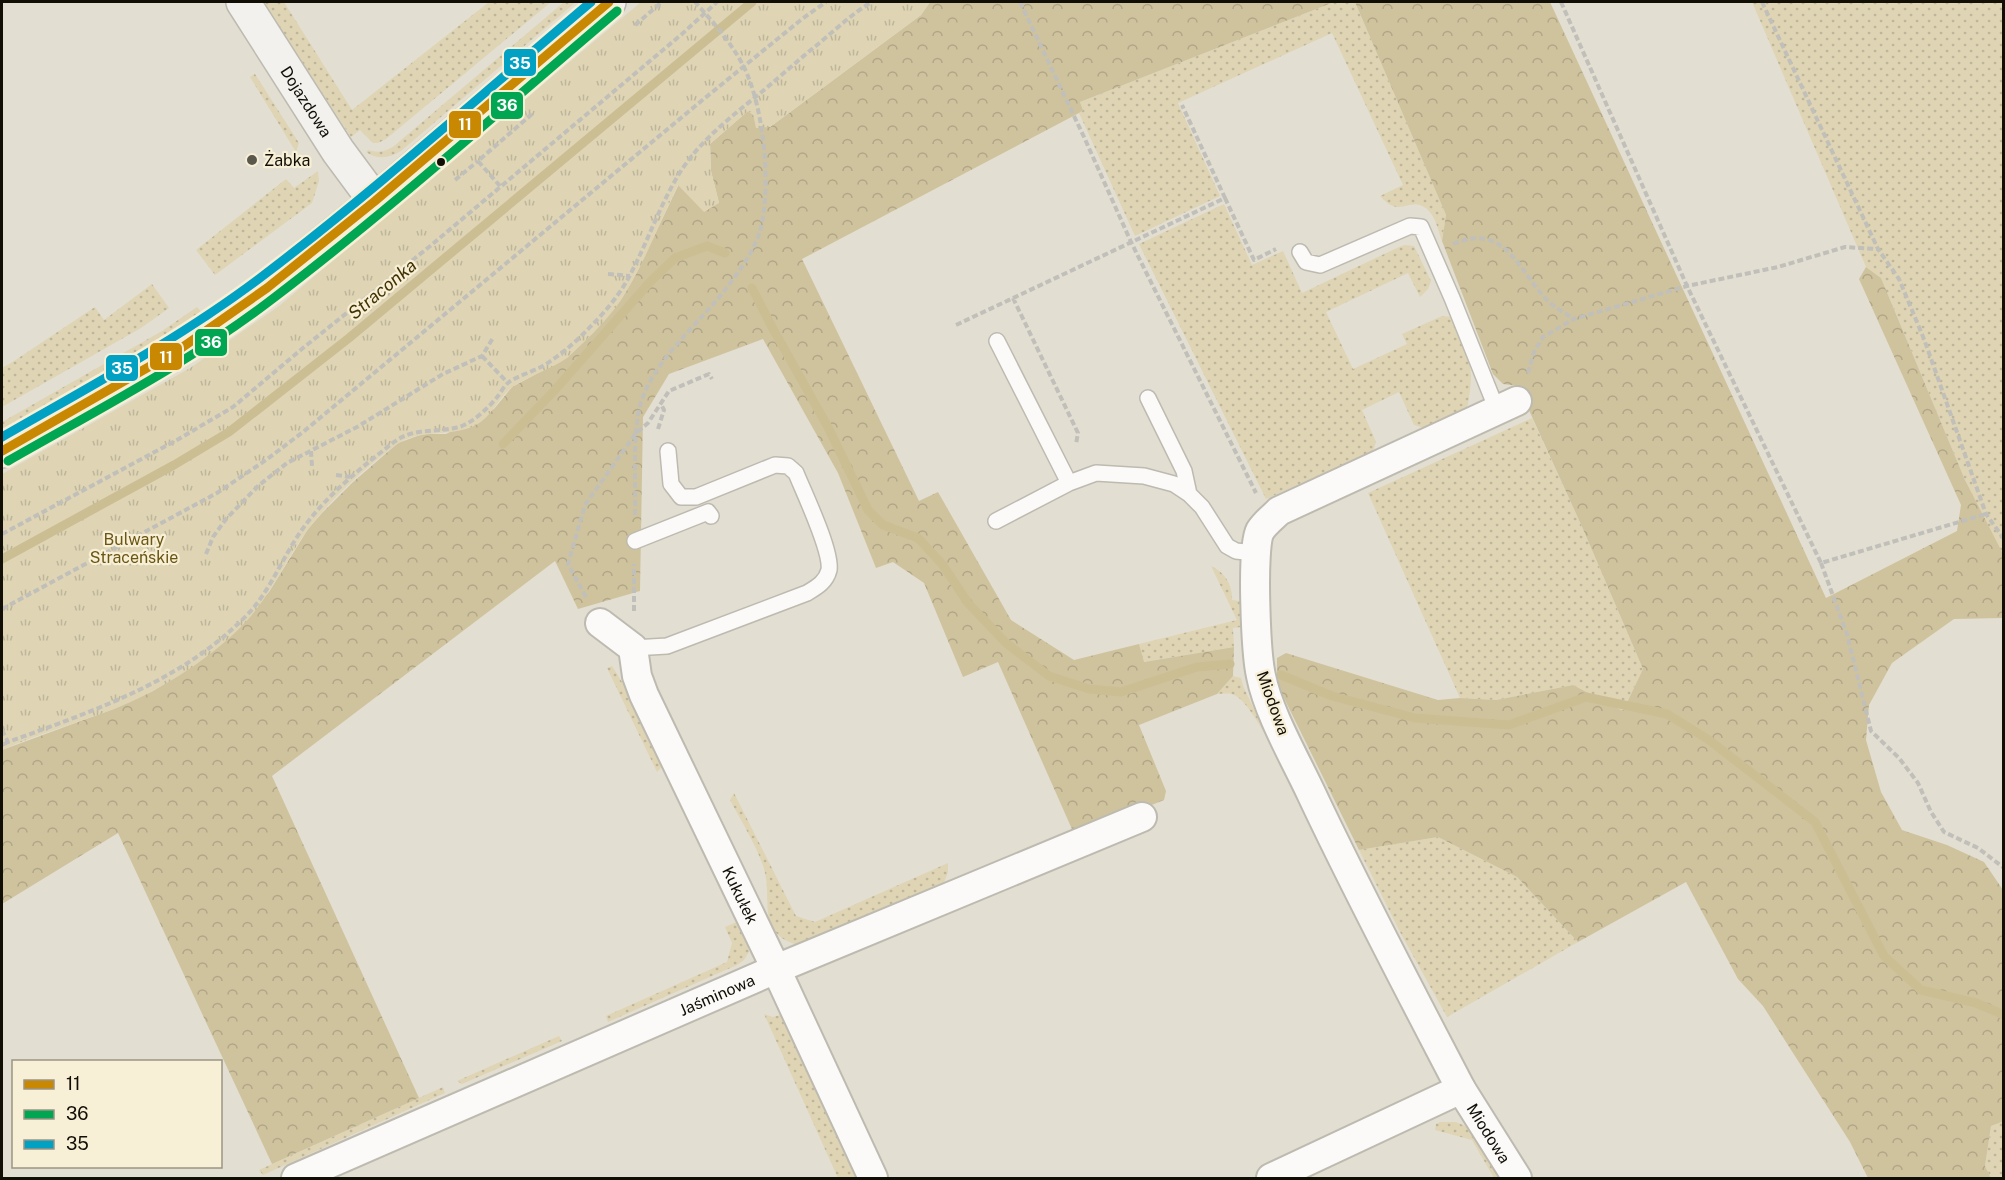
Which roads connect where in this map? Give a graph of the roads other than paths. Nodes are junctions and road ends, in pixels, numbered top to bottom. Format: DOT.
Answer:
graph roads {
  1 [pos="243,2"];
  2 [pos="609,2"];
  3 [pos="375,201"];
  4 [pos="1300,252"];
  5 [pos="997,341"];
  6 [pos="1148,398"];
  7 [pos="1507,405"];
  8 [pos="2,451"];
  9 [pos="668,451"];
  10 [pos="1069,483"];
  11 [pos="1189,494"];
  12 [pos="711,516"];
  13 [pos="996,521"];
  14 [pos="635,541"];
  15 [pos="1255,553"];
  16 [pos="600,623"];
  17 [pos="633,648"];
  18 [pos="1142,817"];
  19 [pos="776,969"];
  20 [pos="1461,1089"];
  21 [pos="296,1179"];
  22 [pos="873,1179"];
  23 [pos="1271,1179"];
  24 [pos="1516,1179"];
  1 -- 3 [label="street, Dojazdowa"];
  2 -- 3 [label="street"];
  3 -- 8 [label="street"];
  4 -- 7 [label="lane"];
  5 -- 10 [label="lane"];
  6 -- 11 [label="lane"];
  7 -- 15 [label="street, Miodowa"];
  9 -- 17 [label="lane"];
  10 -- 11 [label="lane"];
  10 -- 13 [label="lane"];
  11 -- 15 [label="lane"];
  12 -- 14 [label="lane"];
  15 -- 20 [label="street, Miodowa"];
  16 -- 17 [label="street"];
  17 -- 19 [label="street, Kukułek"];
  18 -- 19 [label="street, Jaśminowa"];
  19 -- 21 [label="street, Jaśminowa"];
  19 -- 22 [label="street, Kukułek"];
  20 -- 23 [label="street, Miodowa"];
  20 -- 24 [label="street, Miodowa"];
}
